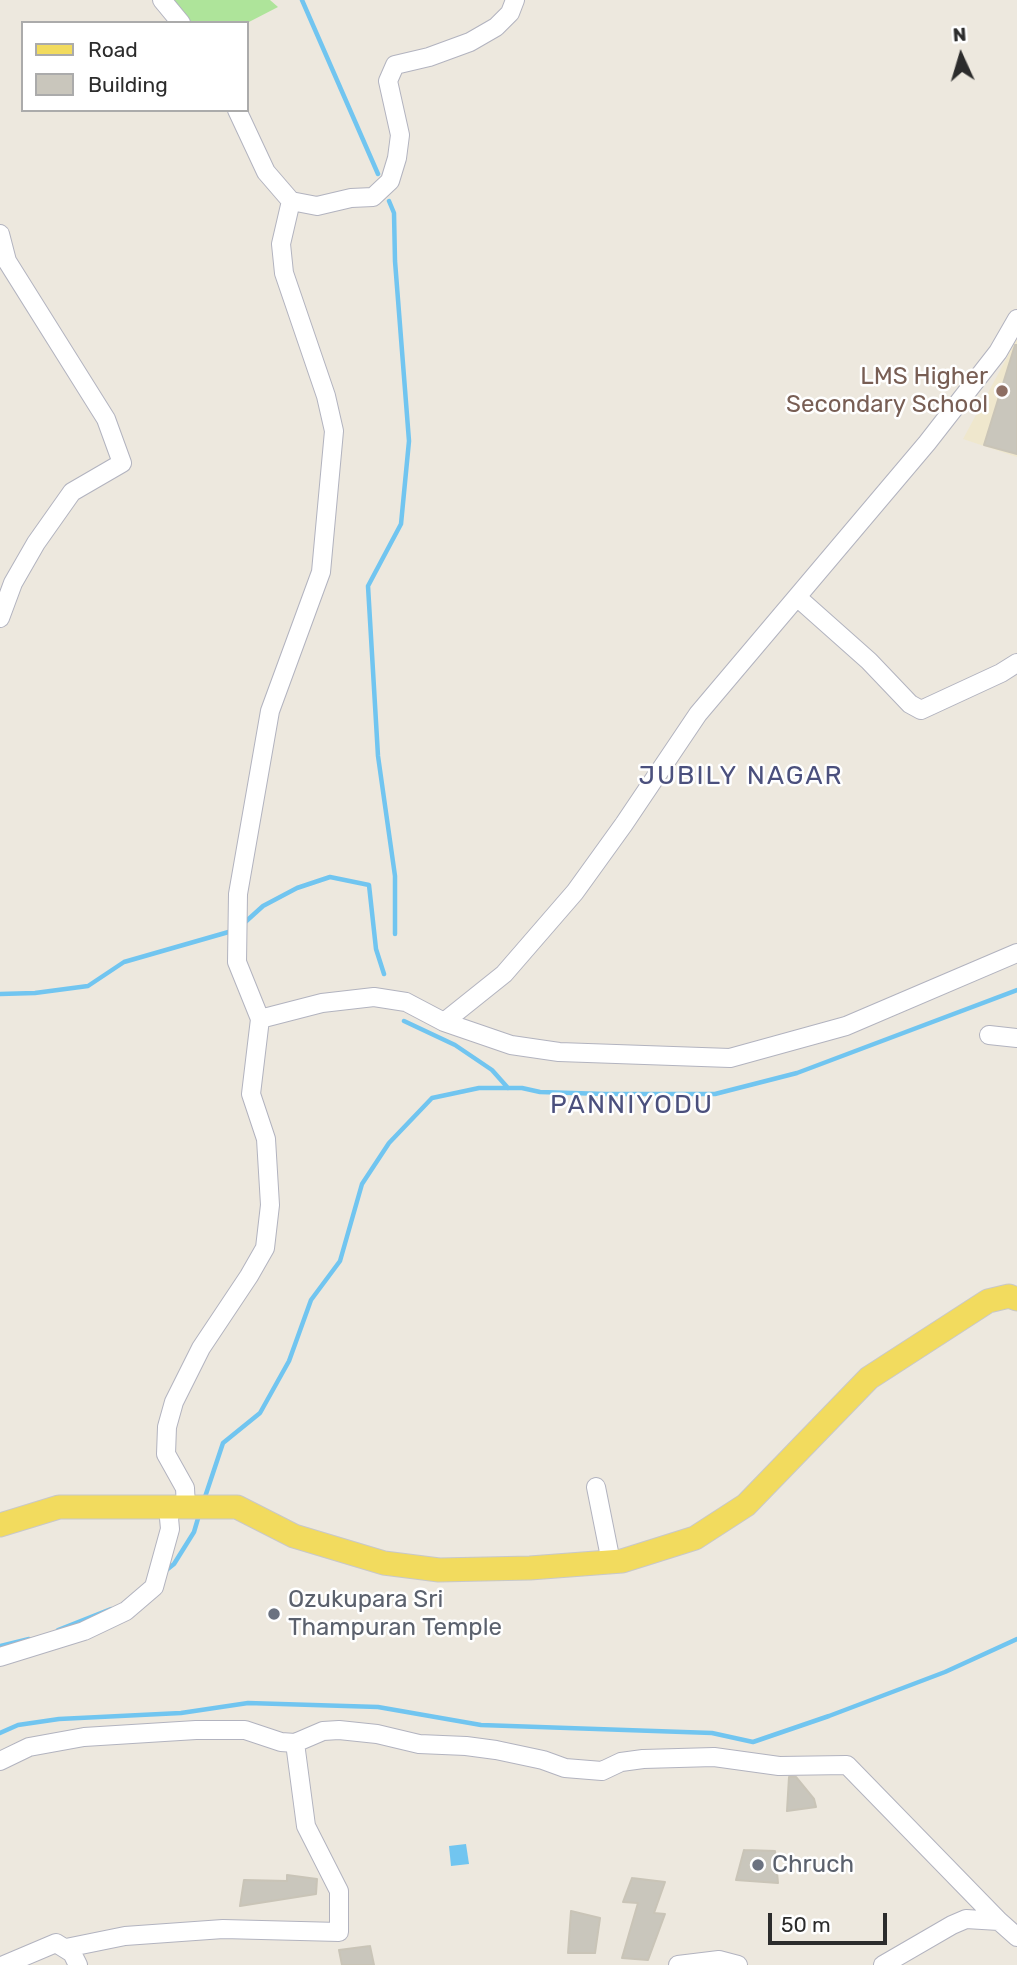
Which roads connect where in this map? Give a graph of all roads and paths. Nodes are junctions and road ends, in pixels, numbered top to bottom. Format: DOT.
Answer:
graph roads {
  1 [pos="162,0"];
  2 [pos="514,0"];
  3 [pos="179,21"];
  4 [pos="238,112"];
  5 [pos="291,201"];
  6 [pos="0,234"];
  7 [pos="1017,319"];
  8 [pos="797,597"];
  9 [pos="0,618"];
  10 [pos="1017,663"];
  11 [pos="1017,953"];
  12 [pos="260,1019"];
  13 [pos="444,1022"];
  14 [pos="989,1035"];
  15 [pos="1017,1038"];
  16 [pos="1017,1299"];
  17 [pos="596,1487"];
  18 [pos="183,1507"];
  19 [pos="0,1525"];
  20 [pos="611,1562"];
  21 [pos="0,1657"];
  22 [pos="295,1743"];
  23 [pos="0,1761"];
  24 [pos="999,1921"];
  25 [pos="1017,1937"];
  26 [pos="66,1948"];
  27 [pos="4,1965"];
  28 [pos="78,1965"];
  29 [pos="678,1965"];
  30 [pos="738,1965"];
  31 [pos="883,1965"];
  1 -- 3 [label="street"];
  2 -- 5 [label="street"];
  4 -- 5 [label="street"];
  5 -- 12 [label="street"];
  6 -- 9 [label="street"];
  7 -- 8 [label="street"];
  8 -- 10 [label="street"];
  8 -- 13 [label="street"];
  11 -- 13 [label="street"];
  12 -- 13 [label="street"];
  12 -- 18 [label="street"];
  14 -- 15 [label="street"];
  16 -- 20 [label="main road"];
  17 -- 20 [label="street"];
  18 -- 19 [label="main road"];
  18 -- 20 [label="main road"];
  18 -- 21 [label="street"];
  22 -- 23 [label="street"];
  22 -- 24 [label="street"];
  22 -- 26 [label="street"];
  24 -- 25 [label="street"];
  24 -- 31 [label="street"];
  26 -- 27 [label="street"];
  26 -- 28 [label="street"];
  29 -- 30 [label="street"];
}
